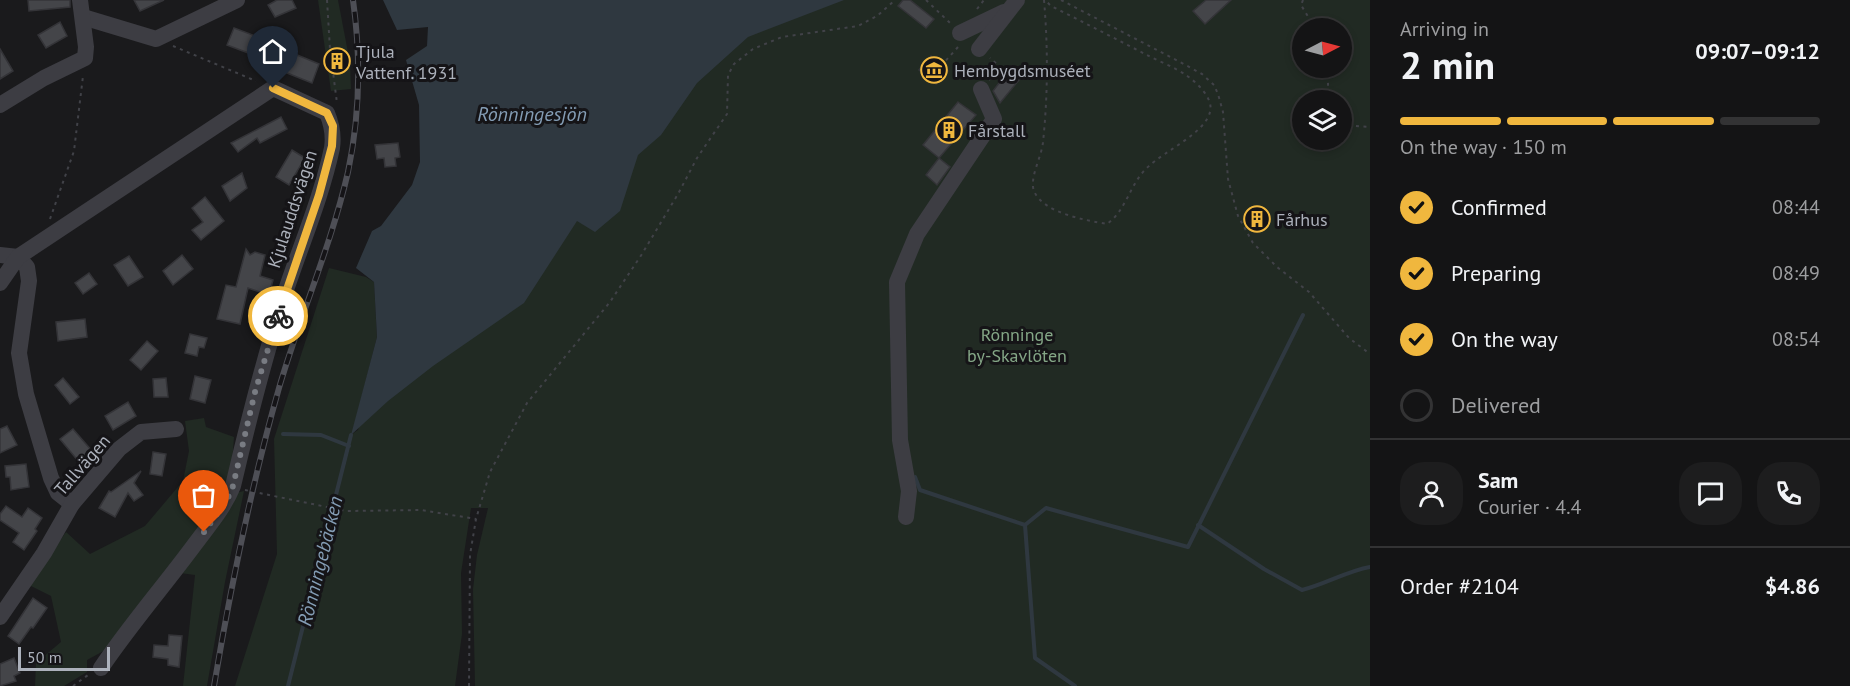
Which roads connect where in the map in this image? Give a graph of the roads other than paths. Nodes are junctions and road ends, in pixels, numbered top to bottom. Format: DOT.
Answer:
graph roads {
  1 [pos="237,0"];
  2 [pos="1013,4"];
  3 [pos="82,8"];
  4 [pos="960,39"];
  5 [pos="979,49"];
  6 [pos="981,89"];
  7 [pos="0,105"];
  8 [pos="0,255"];
  9 [pos="18,257"];
  10 [pos="0,283"];
  11 [pos="176,429"];
  12 [pos="72,504"];
  13 [pos="906,517"];
  14 [pos="0,617"];
  15 [pos="100,668"];
  1 -- 3 [label="street"];
  2 -- 4 [label="street"];
  2 -- 5 [label="street"];
  3 -- 7 [label="street"];
  6 -- 13 [label="street"];
  8 -- 9 [label="street"];
  9 -- 10 [label="street"];
  9 -- 12 [label="street"];
  9 -- 15 [label="street, Kjulauddsvägen"];
  11 -- 12 [label="street, Tallvägen"];
  12 -- 14 [label="street, Tallvägen"];
}
